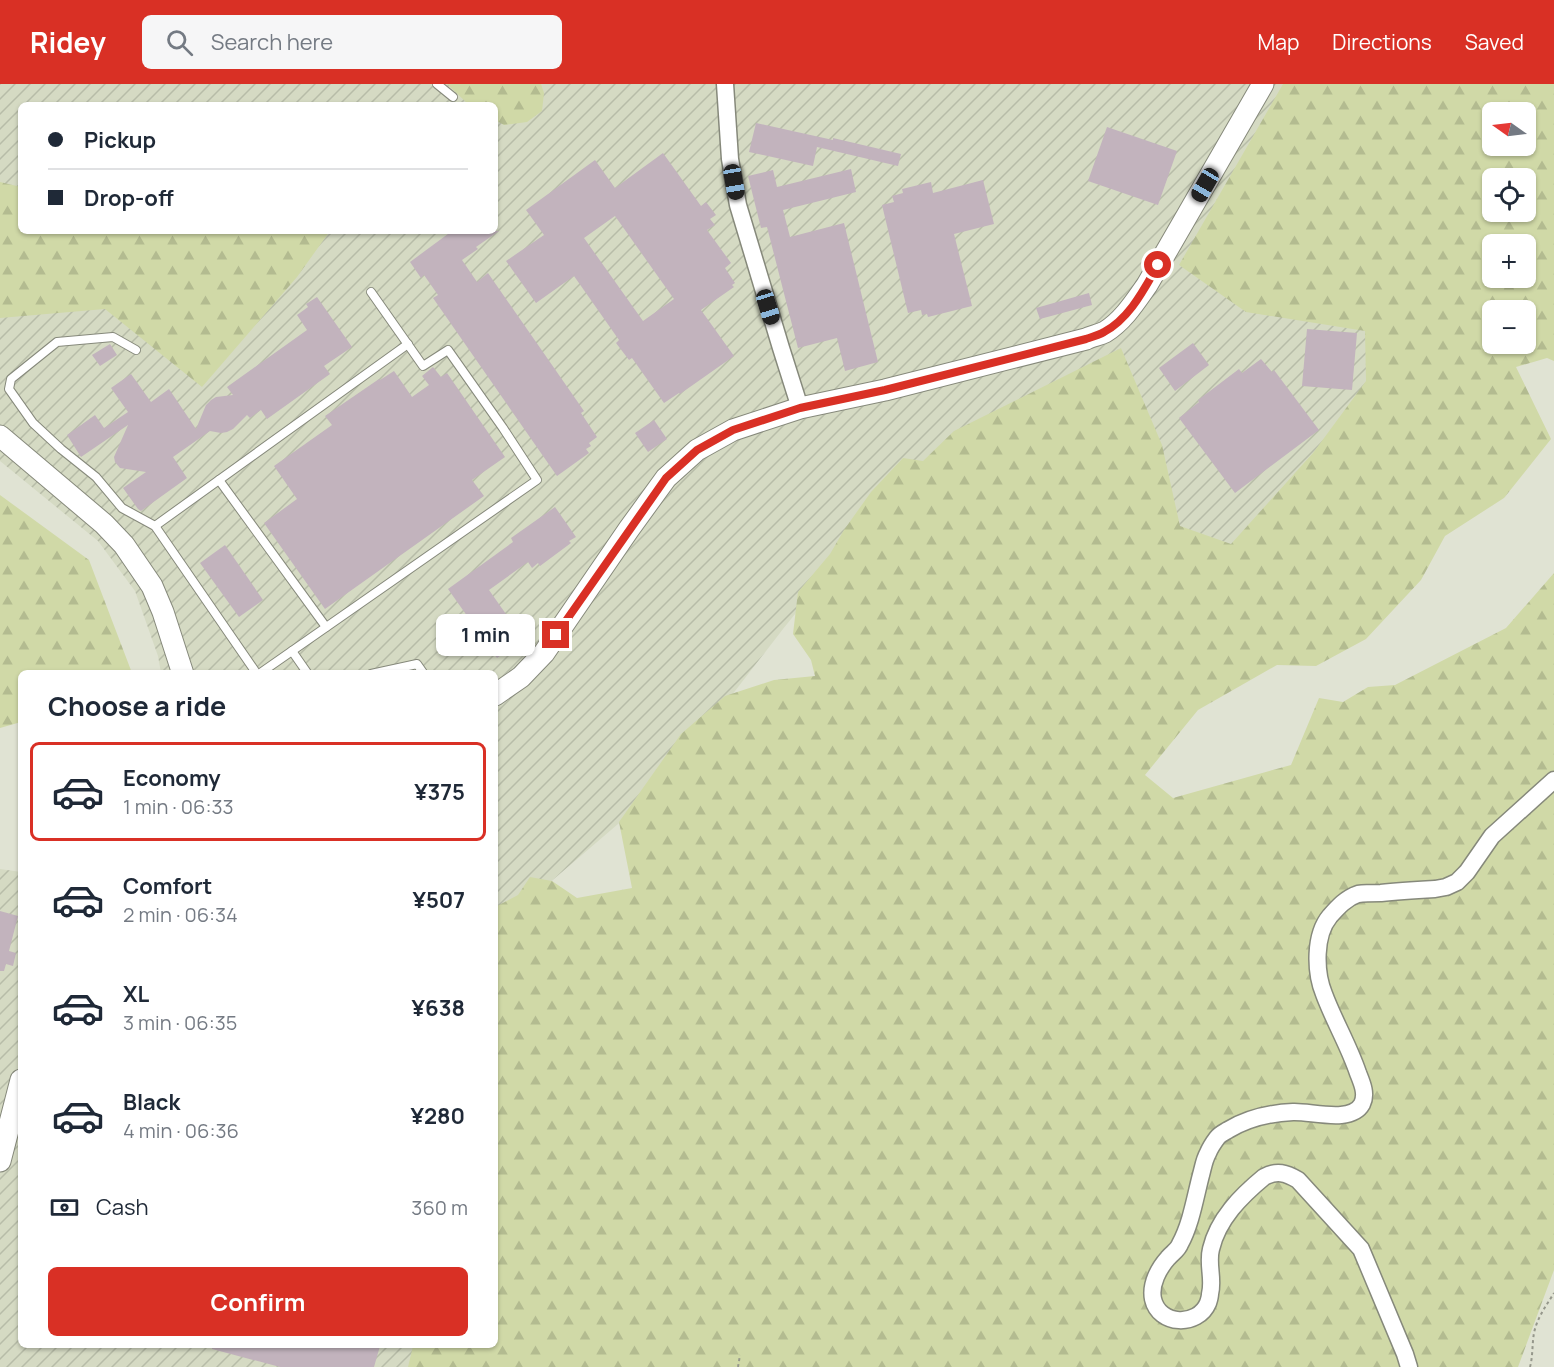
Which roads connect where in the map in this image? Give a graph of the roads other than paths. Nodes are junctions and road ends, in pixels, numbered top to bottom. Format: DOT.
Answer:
graph roads {
  1 [pos="437,84"];
  2 [pos="725,84"];
  3 [pos="1263,84"];
  4 [pos="453,97"];
  5 [pos="372,292"];
  6 [pos="408,344"];
  7 [pos="136,351"];
  8 [pos="800,408"];
  9 [pos="0,435"];
  10 [pos="219,480"];
  11 [pos="155,526"];
  12 [pos="326,627"];
  13 [pos="292,651"];
  14 [pos="182,670"];
  15 [pos="255,670"];
  16 [pos="264,670"];
  17 [pos="305,670"];
  18 [pos="389,670"];
  19 [pos="421,670"];
  20 [pos="498,693"];
  21 [pos="1554,780"];
  22 [pos="18,1092"];
  23 [pos="0,1161"];
  24 [pos="1409,1367"];
  1 -- 4 [label="lane"];
  2 -- 8 [label="street"];
  3 -- 8 [label="street"];
  5 -- 6 [label="lane"];
  6 -- 10 [label="lane"];
  6 -- 12 [label="lane"];
  7 -- 11 [label="lane"];
  8 -- 20 [label="street"];
  9 -- 14 [label="street"];
  10 -- 11 [label="lane"];
  10 -- 12 [label="lane"];
  11 -- 15 [label="lane"];
  12 -- 13 [label="lane"];
  13 -- 16 [label="lane"];
  13 -- 17 [label="lane"];
  18 -- 19 [label="lane"];
  21 -- 24 [label="street"];
  22 -- 23 [label="street"];
}
